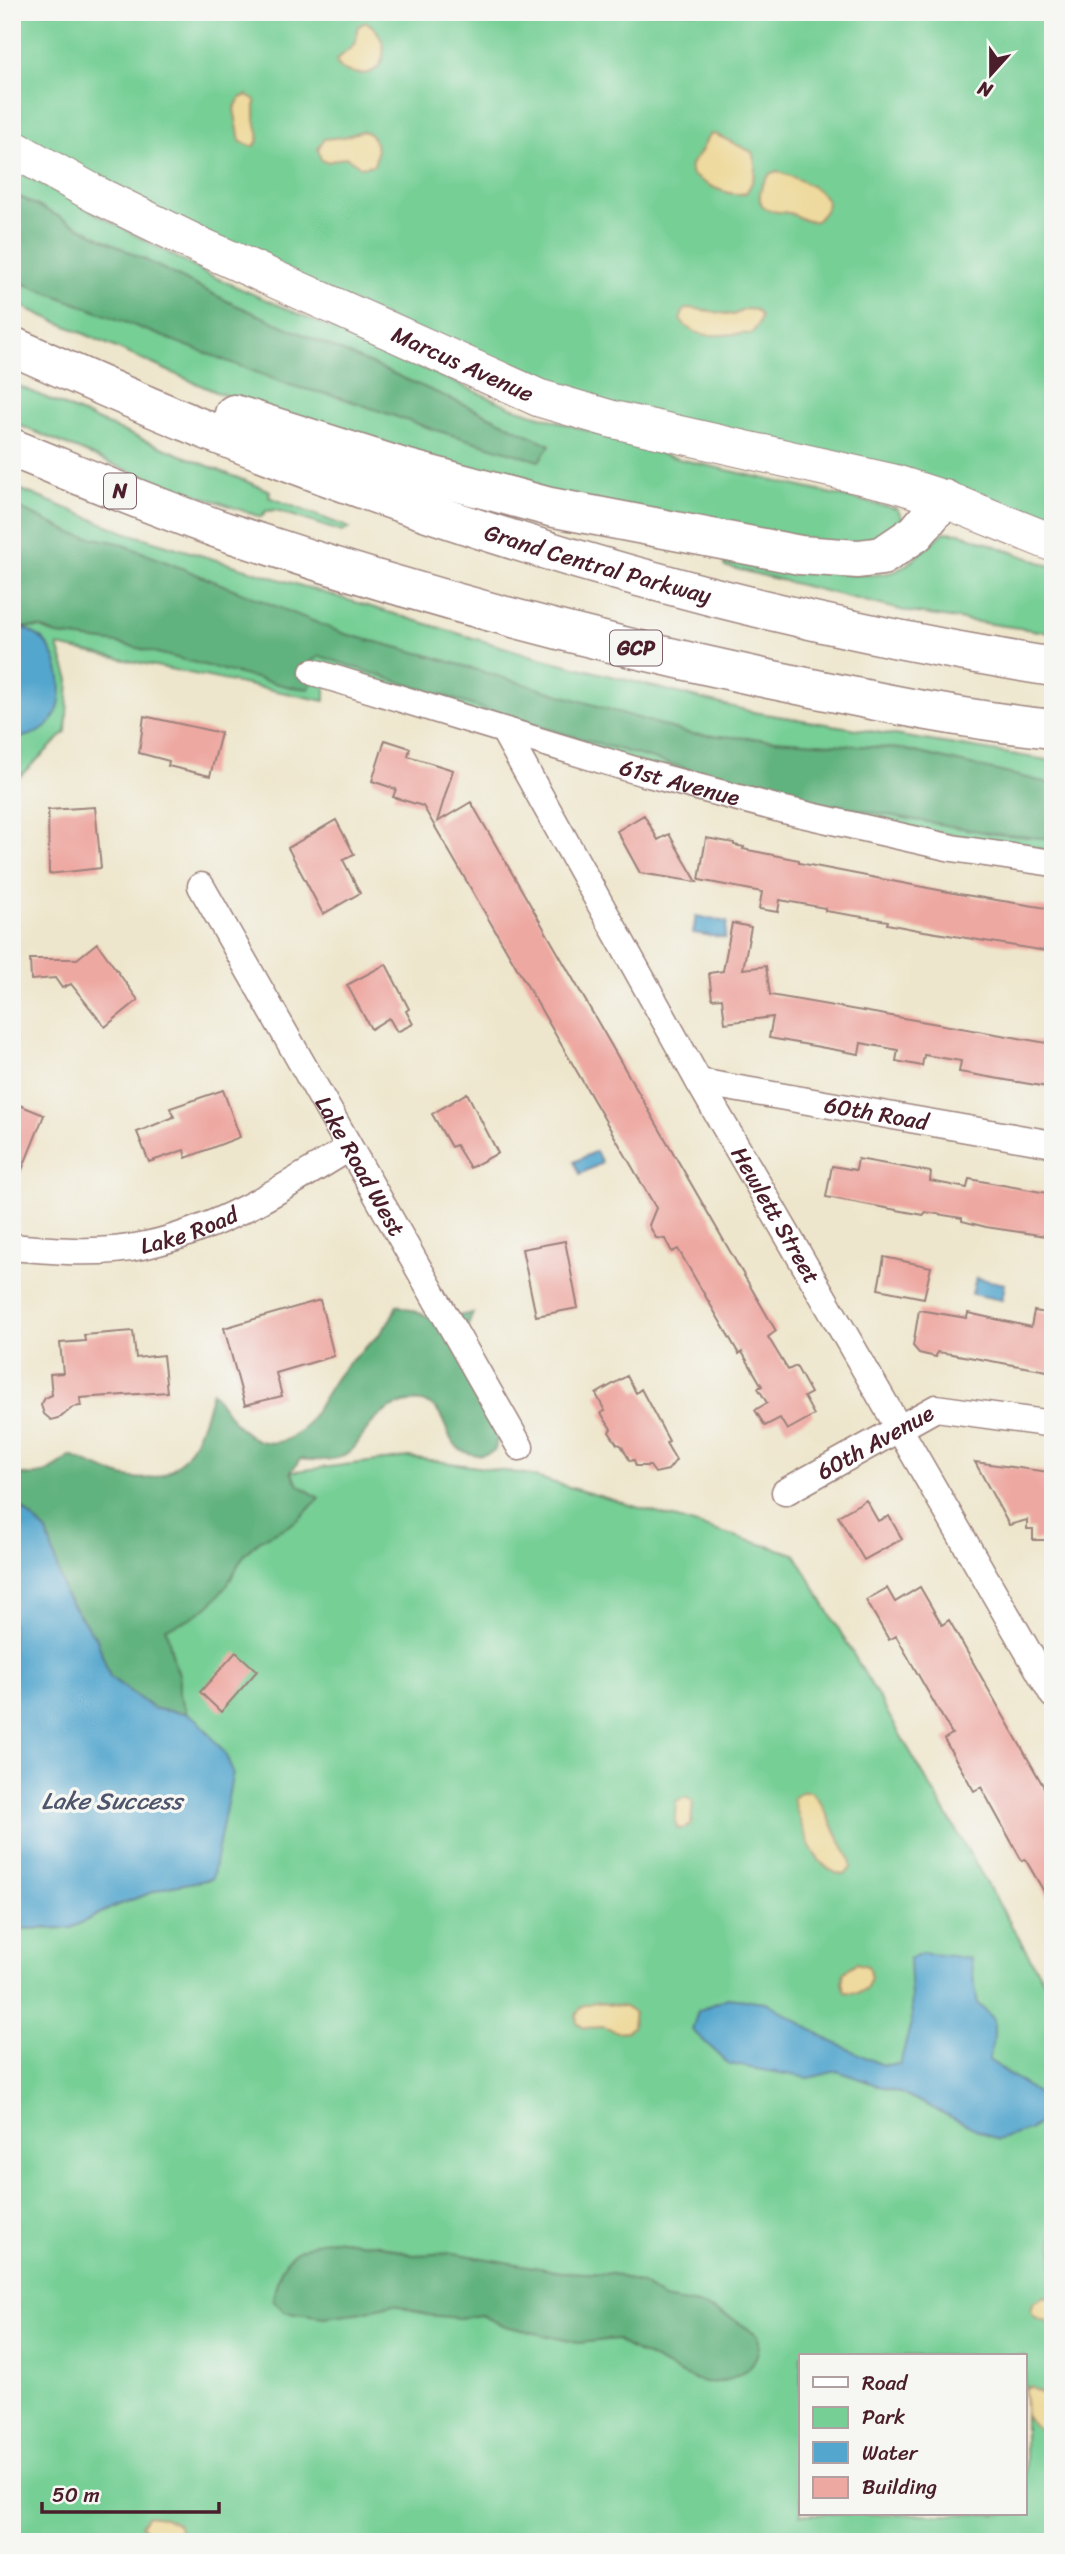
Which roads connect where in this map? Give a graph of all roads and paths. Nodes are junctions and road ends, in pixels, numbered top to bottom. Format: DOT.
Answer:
graph roads {
  1 [pos="12,148"];
  2 [pos="12,333"];
  3 [pos="12,346"];
  4 [pos="12,448"];
  5 [pos="944,499"];
  6 [pos="228,532"];
  7 [pos="1053,543"];
  8 [pos="1053,667"];
  9 [pos="313,672"];
  10 [pos="1053,729"];
  11 [pos="504,731"];
  12 [pos="1053,863"];
  13 [pos="201,886"];
  14 [pos="699,1082"];
  15 [pos="1053,1144"];
  16 [pos="349,1148"];
  17 [pos="12,1247"];
  18 [pos="1053,1424"];
  19 [pos="900,1428"];
  20 [pos="520,1447"];
  21 [pos="785,1492"];
  22 [pos="1053,1695"];
  1 -- 5 [label="main road, Marcus Avenue"];
  2 -- 5 [label="highway"];
  3 -- 8 [label="highway, Grand Central Parkway"];
  4 -- 6 [label="highway, N"];
  5 -- 7 [label="main road, Marcus Avenue"];
  6 -- 10 [label="highway, GCP"];
  9 -- 11 [label="street, 61st Avenue"];
  11 -- 12 [label="street, 61st Avenue"];
  11 -- 14 [label="street, Hewlett Street"];
  13 -- 16 [label="street, Lake Road West"];
  14 -- 15 [label="street, 60th Road"];
  14 -- 19 [label="street, Hewlett Street"];
  16 -- 17 [label="street, Lake Road"];
  16 -- 20 [label="street, Lake Road West"];
  18 -- 19 [label="street, 60th Avenue"];
  19 -- 21 [label="street, 60th Avenue"];
  19 -- 22 [label="street, Hewlett Street"];
}
